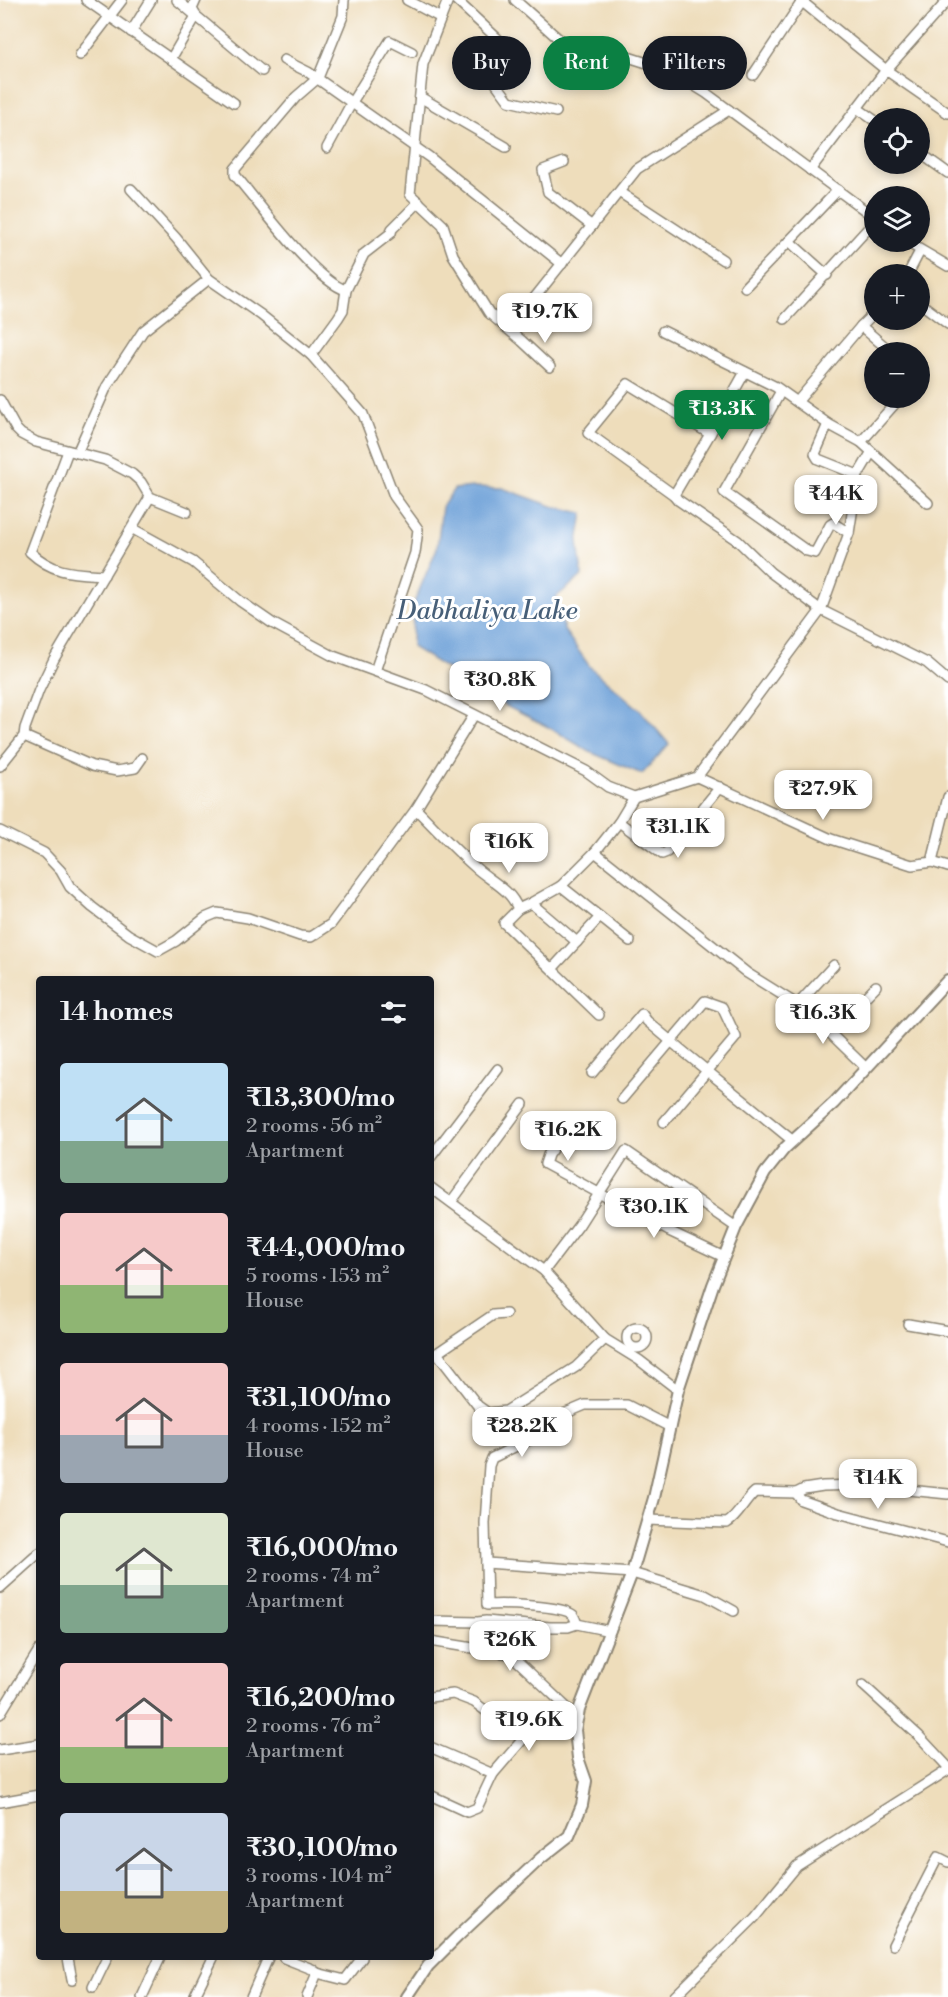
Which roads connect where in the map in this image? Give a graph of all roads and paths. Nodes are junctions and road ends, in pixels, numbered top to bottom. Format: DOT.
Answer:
graph roads {
  1 [pos="86,0"];
  2 [pos="122,0"];
  3 [pos="151,0"];
  4 [pos="177,0"];
  5 [pos="196,0"];
  6 [pos="344,0"];
  7 [pos="407,0"];
  8 [pos="448,0"];
  9 [pos="456,0"];
  10 [pos="515,0"];
  11 [pos="802,0"];
  12 [pos="948,0"];
  13 [pos="110,16"];
  14 [pos="196,16"];
  15 [pos="441,18"];
  16 [pos="131,32"];
  17 [pos="555,36"];
  18 [pos="412,52"];
  19 [pos="80,55"];
  20 [pos="630,58"];
  21 [pos="171,59"];
  22 [pos="284,60"];
  23 [pos="886,70"];
  24 [pos="262,71"];
  25 [pos="753,75"];
  26 [pos="318,78"];
  27 [pos="420,97"];
  28 [pos="352,102"];
  29 [pos="234,103"];
  30 [pos="857,108"];
  31 [pos="729,110"];
  32 [pos="556,112"];
  33 [pos="864,113"];
  34 [pos="948,113"];
  35 [pos="506,147"];
  36 [pos="327,148"];
  37 [pos="415,148"];
  38 [pos="930,160"];
  39 [pos="564,162"];
  40 [pos="810,170"];
  41 [pos="948,173"];
  42 [pos="130,189"];
  43 [pos="838,190"];
  44 [pos="619,192"];
  45 [pos="419,202"];
  46 [pos="864,212"];
  47 [pos="592,226"];
  48 [pos="864,231"];
  49 [pos="789,241"];
  50 [pos="923,252"];
  51 [pos="723,260"];
  52 [pos="562,264"];
  53 [pos="948,266"];
  54 [pos="826,274"];
  55 [pos="209,279"];
  56 [pos="745,287"];
  57 [pos="346,290"];
  58 [pos="532,301"];
  59 [pos="930,310"];
  60 [pos="785,320"];
  61 [pos="864,323"];
  62 [pos="948,324"];
  63 [pos="861,326"];
  64 [pos="663,331"];
  65 [pos="879,342"];
  66 [pos="311,355"];
  67 [pos="550,367"];
  68 [pos="745,372"];
  69 [pos="782,391"];
  70 [pos="0,400"];
  71 [pos="797,402"];
  72 [pos="891,408"];
  73 [pos="828,424"];
  74 [pos="710,434"];
  75 [pos="861,442"];
  76 [pos="72,452"];
  77 [pos="871,453"];
  78 [pos="858,476"];
  79 [pos="674,495"];
  80 [pos="150,497"];
  81 [pos="928,502"];
  82 [pos="187,512"];
  83 [pos="132,529"];
  84 [pos="849,533"];
  85 [pos="104,575"];
  86 [pos="821,610"];
  87 [pos="375,671"];
  88 [pos="948,681"];
  89 [pos="474,715"];
  90 [pos="24,736"];
  91 [pos="142,758"];
  92 [pos="0,766"];
  93 [pos="697,777"];
  94 [pos="720,788"];
  95 [pos="634,797"];
  96 [pos="948,797"];
  97 [pos="416,809"];
  98 [pos="619,822"];
  99 [pos="0,831"];
  100 [pos="595,852"];
  101 [pos="932,862"];
  102 [pos="948,867"];
  103 [pos="561,886"];
  104 [pos="531,903"];
  105 [pos="518,909"];
  106 [pos="600,917"];
  107 [pos="630,941"];
  108 [pos="577,942"];
  109 [pos="834,965"];
  110 [pos="552,969"];
  111 [pos="948,980"];
  112 [pos="876,986"];
  113 [pos="799,1003"];
  114 [pos="598,1015"];
  115 [pos="830,1033"];
  116 [pos="670,1041"];
  117 [pos="866,1068"];
  118 [pos="498,1069"];
  119 [pos="707,1071"];
  120 [pos="592,1073"];
  121 [pos="622,1100"];
  122 [pos="523,1104"];
  123 [pos="572,1121"];
  124 [pos="664,1122"];
  125 [pos="793,1141"];
  126 [pos="434,1153"];
  127 [pos="434,1190"];
  128 [pos="598,1194"];
  129 [pos="451,1202"];
  130 [pos="736,1227"];
  131 [pos="724,1257"];
  132 [pos="544,1271"];
  133 [pos="506,1314"];
  134 [pos="908,1324"];
  135 [pos="948,1331"];
  136 [pos="605,1339"];
  137 [pos="678,1390"];
  138 [pos="670,1427"];
  139 [pos="796,1493"];
  140 [pos="948,1494"];
  141 [pos="647,1520"];
  142 [pos="948,1542"];
  143 [pos="36,1556"];
  144 [pos="486,1563"];
  145 [pos="632,1573"];
  146 [pos="0,1588"];
  147 [pos="734,1611"];
  148 [pos="434,1622"];
  149 [pos="578,1624"];
  150 [pos="610,1630"];
  151 [pos="434,1642"];
  152 [pos="36,1655"];
  153 [pos="863,1685"];
  154 [pos="434,1696"];
  155 [pos="0,1714"];
  156 [pos="578,1718"];
  157 [pos="36,1744"];
  158 [pos="434,1749"];
  159 [pos="0,1750"];
  160 [pos="948,1768"];
  161 [pos="493,1774"];
  162 [pos="36,1796"];
  163 [pos="434,1797"];
  164 [pos="0,1802"];
  165 [pos="948,1862"];
  166 [pos="893,1945"];
  167 [pos="434,1956"];
  168 [pos="68,1960"];
  169 [pos="106,1960"];
  170 [pos="159,1960"];
  171 [pos="212,1960"];
  172 [pos="267,1960"];
  173 [pos="289,1960"];
  174 [pos="360,1960"];
  175 [pos="430,1960"];
  176 [pos="317,1973"];
  177 [pos="72,1980"];
  178 [pos="93,1987"];
  179 [pos="142,1997"];
  180 [pos="194,1997"];
  181 [pos="251,1997"];
  182 [pos="307,1997"];
  183 [pos="407,1997"];
  184 [pos="674,1997"];
  1 -- 13 [label="street"];
  2 -- 13 [label="street"];
  3 -- 16 [label="street"];
  4 -- 14 [label="street"];
  5 -- 14 [label="street"];
  6 -- 26 [label="street"];
  7 -- 15 [label="street"];
  8 -- 15 [label="street"];
  9 -- 32 [label="street"];
  10 -- 17 [label="street"];
  11 -- 23 [label="street"];
  11 -- 25 [label="street"];
  12 -- 23 [label="street"];
  13 -- 16 [label="street"];
  13 -- 19 [label="street"];
  14 -- 21 [label="street"];
  14 -- 24 [label="street"];
  15 -- 27 [label="street"];
  16 -- 21 [label="street"];
  18 -- 28 [label="street"];
  20 -- 31 [label="street"];
  21 -- 29 [label="street"];
  22 -- 26 [label="street"];
  23 -- 30 [label="street"];
  23 -- 34 [label="street"];
  26 -- 28 [label="street"];
  26 -- 57 [label="street"];
  27 -- 35 [label="street"];
  27 -- 37 [label="street"];
  28 -- 36 [label="street"];
  28 -- 37 [label="street"];
  30 -- 33 [label="street"];
  30 -- 40 [label="street"];
  31 -- 40 [label="street"];
  31 -- 44 [label="street"];
  37 -- 45 [label="street"];
  37 -- 52 [label="street"];
  38 -- 41 [label="street"];
  39 -- 47 [label="street"];
  40 -- 43 [label="street"];
  42 -- 55 [label="street"];
  43 -- 46 [label="street"];
  43 -- 49 [label="street"];
  44 -- 47 [label="street"];
  44 -- 51 [label="street"];
  45 -- 57 [label="street"];
  45 -- 67 [label="street"];
  47 -- 52 [label="street"];
  48 -- 54 [label="street"];
  49 -- 54 [label="street"];
  49 -- 56 [label="street"];
  50 -- 53 [label="street"];
  52 -- 58 [label="street"];
  54 -- 60 [label="street"];
  55 -- 66 [label="street"];
  55 -- 76 [label="street"];
  57 -- 66 [label="street"];
  59 -- 62 [label="street"];
  61 -- 63 [label="street"];
  63 -- 65 [label="street"];
  63 -- 71 [label="street"];
  64 -- 68 [label="street"];
  66 -- 87 [label="street"];
  68 -- 69 [label="street"];
  68 -- 74 [label="street"];
  69 -- 71 [label="street"];
  69 -- 84 [label="street"];
  70 -- 76 [label="street"];
  71 -- 73 [label="street"];
  72 -- 75 [label="street"];
  73 -- 75 [label="street"];
  73 -- 78 [label="street"];
  74 -- 79 [label="street"];
  74 -- 79 [label="street"];
  75 -- 77 [label="street"];
  76 -- 80 [label="street"];
  76 -- 85 [label="street"];
  77 -- 78 [label="street"];
  77 -- 81 [label="street"];
  78 -- 84 [label="street"];
  79 -- 86 [label="street"];
  80 -- 82 [label="street"];
  80 -- 83 [label="street"];
  83 -- 85 [label="street"];
  83 -- 87 [label="street"];
  84 -- 86 [label="street"];
  85 -- 90 [label="street"];
  86 -- 88 [label="street"];
  86 -- 93 [label="street"];
  87 -- 89 [label="street"];
  89 -- 95 [label="street"];
  89 -- 97 [label="street"];
  90 -- 91 [label="street"];
  90 -- 92 [label="street"];
  93 -- 94 [label="street"];
  93 -- 95 [label="street"];
  94 -- 98 [label="street"];
  94 -- 101 [label="street"];
  95 -- 98 [label="street"];
  96 -- 101 [label="street"];
  97 -- 99 [label="street"];
  97 -- 105 [label="street"];
  98 -- 100 [label="street"];
  100 -- 103 [label="street"];
  100 -- 113 [label="street"];
  101 -- 102 [label="street"];
  103 -- 104 [label="street"];
  103 -- 106 [label="street"];
  104 -- 105 [label="street"];
  104 -- 108 [label="street"];
  105 -- 110 [label="street"];
  106 -- 107 [label="street"];
  106 -- 108 [label="street"];
  108 -- 110 [label="street"];
  109 -- 113 [label="street"];
  110 -- 114 [label="street"];
  111 -- 117 [label="street"];
  112 -- 115 [label="street"];
  113 -- 115 [label="street"];
  115 -- 117 [label="street"];
  116 -- 119 [label="street"];
  116 -- 119 [label="street"];
  116 -- 120 [label="street"];
  116 -- 121 [label="street"];
  117 -- 125 [label="street"];
  118 -- 126 [label="street"];
  119 -- 124 [label="street"];
  119 -- 125 [label="street"];
  122 -- 129 [label="street"];
  123 -- 128 [label="street"];
  125 -- 130 [label="street"];
  127 -- 129 [label="street"];
  128 -- 130 [label="street"];
  128 -- 131 [label="street"];
  128 -- 132 [label="street"];
  129 -- 132 [label="street"];
  130 -- 131 [label="street"];
  131 -- 137 [label="street"];
  132 -- 136 [label="street"];
  133 -- 136 [label="street"];
  134 -- 135 [label="street"];
  136 -- 137 [label="street"];
  137 -- 138 [label="street"];
  138 -- 141 [label="street"];
  138 -- 144 [label="street"];
  139 -- 140 [label="street"];
  139 -- 141 [label="street"];
  139 -- 142 [label="street"];
  141 -- 145 [label="street"];
  143 -- 146 [label="street"];
  144 -- 145 [label="street"];
  144 -- 149 [label="street"];
  145 -- 147 [label="street"];
  145 -- 150 [label="street"];
  148 -- 149 [label="street"];
  149 -- 150 [label="street"];
  150 -- 156 [label="street"];
  151 -- 156 [label="street"];
  152 -- 155 [label="street"];
  153 -- 160 [label="street"];
  154 -- 161 [label="street"];
  156 -- 167 [label="street"];
  157 -- 159 [label="street"];
  158 -- 161 [label="street"];
  160 -- 184 [label="street"];
  161 -- 163 [label="street"];
  162 -- 164 [label="street"];
  165 -- 166 [label="street"];
  168 -- 177 [label="street"];
  169 -- 178 [label="street"];
  170 -- 179 [label="street"];
  171 -- 180 [label="street"];
  172 -- 181 [label="street"];
  173 -- 176 [label="street"];
  174 -- 176 [label="street"];
  175 -- 183 [label="street"];
  176 -- 182 [label="street"];
}
